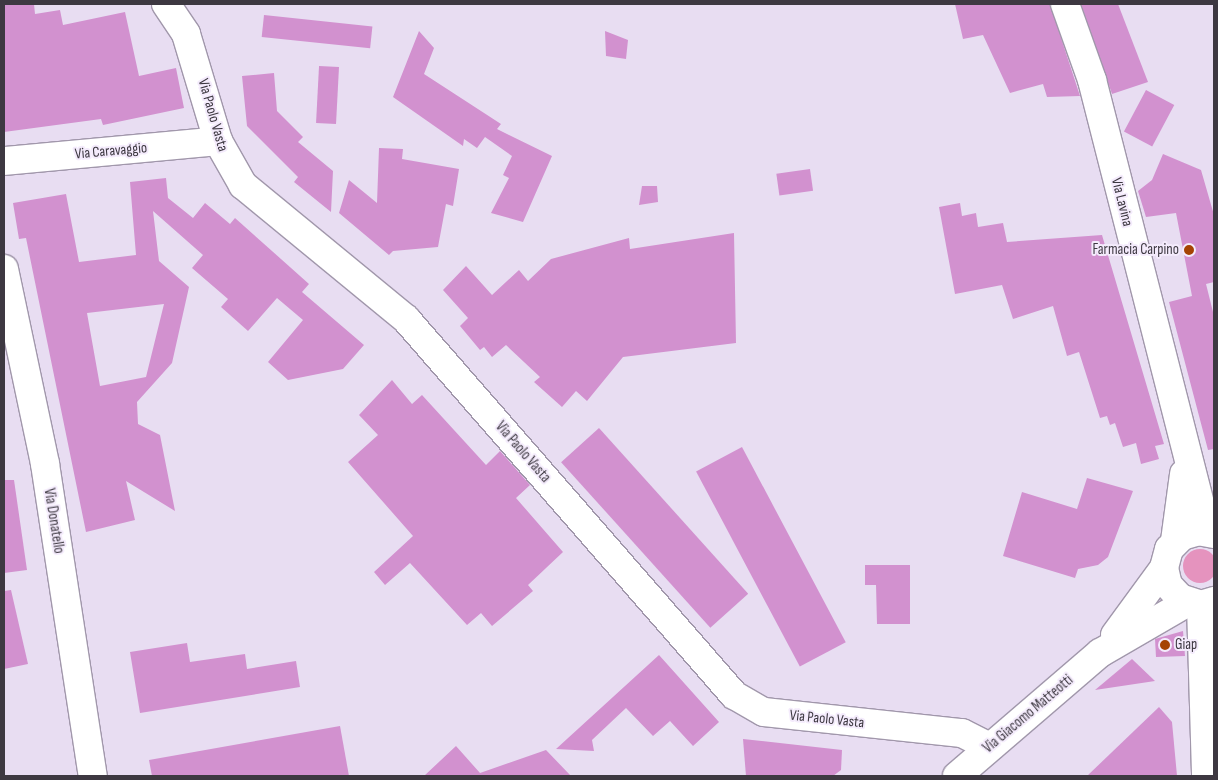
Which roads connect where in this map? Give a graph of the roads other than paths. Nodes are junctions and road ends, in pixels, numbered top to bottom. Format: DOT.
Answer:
graph roads {
  1 [pos="166,4"];
  2 [pos="1065,4"];
  3 [pos="218,141"];
  4 [pos="4,161"];
  5 [pos="4,269"];
  6 [pos="1186,460"];
  7 [pos="1212,533"];
  8 [pos="1175,542"];
  9 [pos="1164,568"];
  10 [pos="1201,603"];
  11 [pos="1100,653"];
  12 [pos="990,746"];
  13 [pos="93,776"];
  14 [pos="957,776"];
  15 [pos="1206,776"];
  1 -- 3 [label="street, Via Paolo Vasta"];
  2 -- 6 [label="street, Via Lavina"];
  3 -- 4 [label="street, Via Caravaggio"];
  3 -- 12 [label="street, Via Paolo Vasta"];
  5 -- 13 [label="street, Via Donatello"];
  6 -- 7 [label="street, Via Lavina"];
  6 -- 8 [label="street"];
  7 -- 8 [label="street"];
  8 -- 9 [label="street"];
  9 -- 10 [label="street"];
  9 -- 11 [label="street"];
  10 -- 11 [label="street"];
  10 -- 15 [label="street"];
  11 -- 12 [label="street, Via Giacomo Matteotti"];
  12 -- 14 [label="street, Via Giacomo Matteotti"];
}
